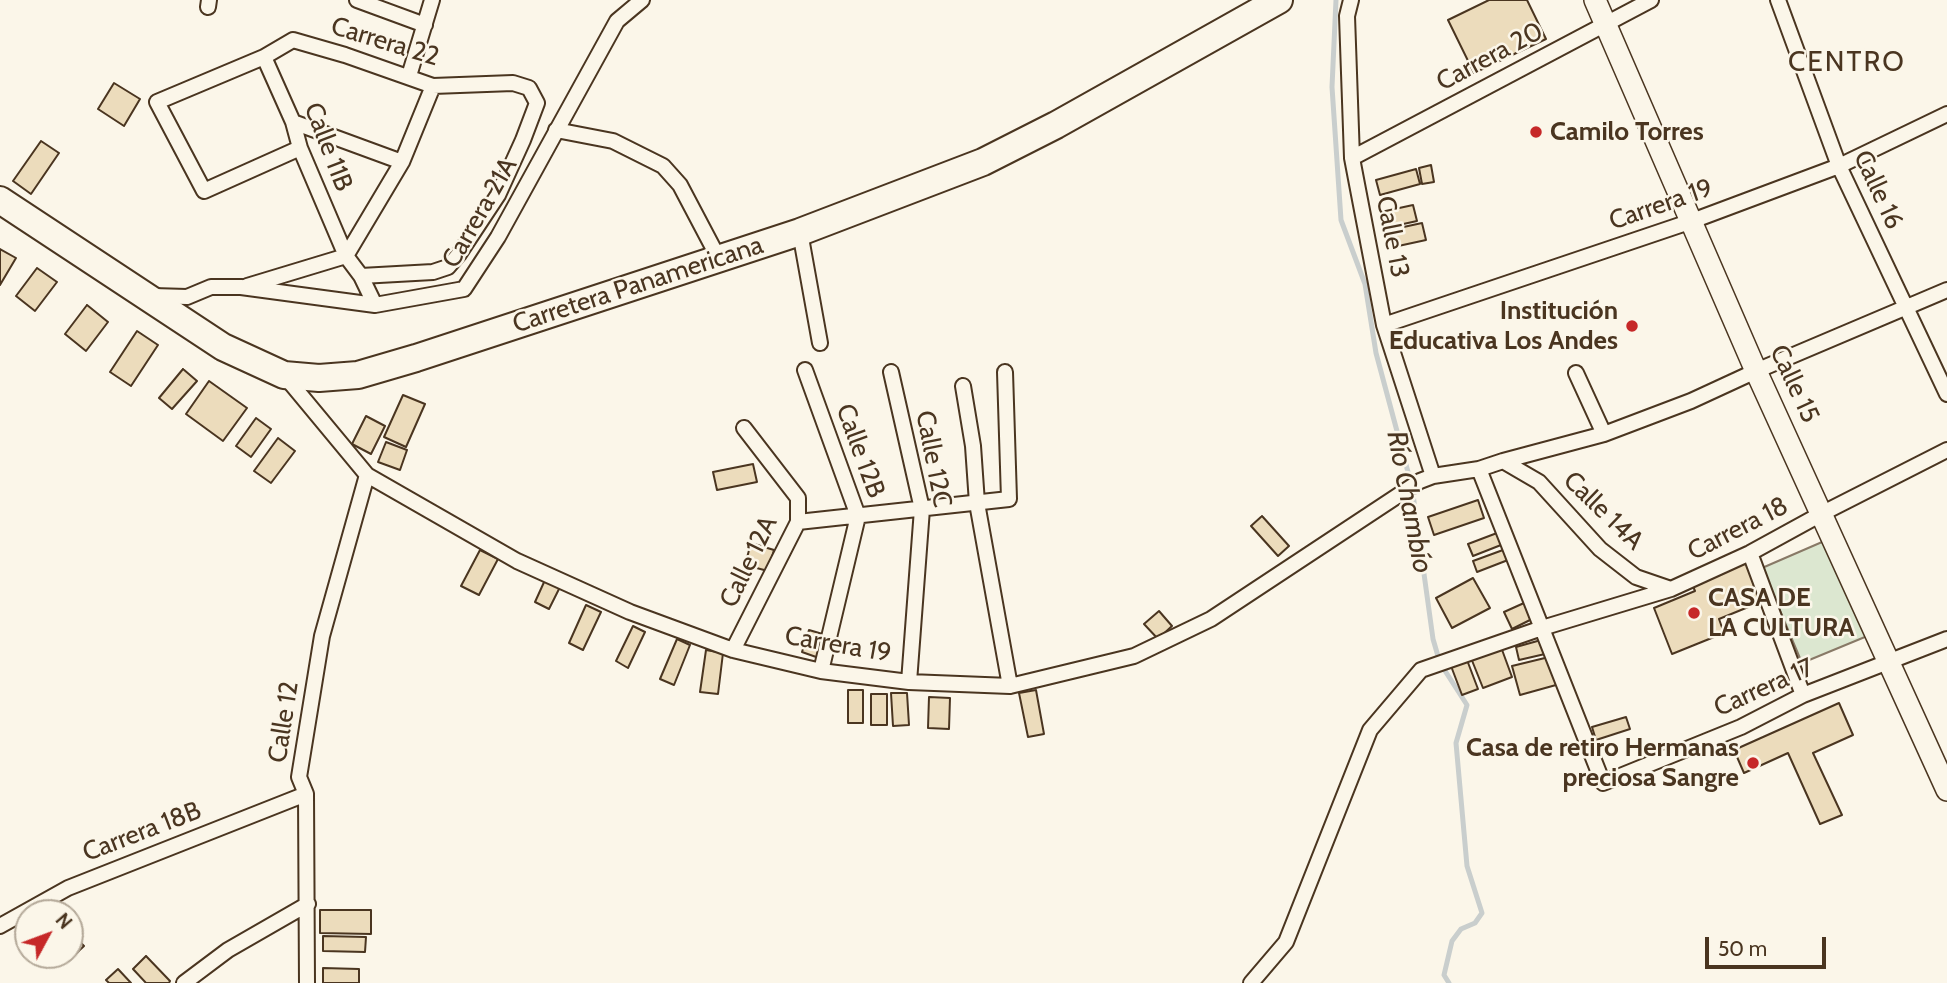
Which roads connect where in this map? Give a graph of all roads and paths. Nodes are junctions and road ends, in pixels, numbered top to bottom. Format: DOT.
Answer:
graph roads {
  1 [pos="357,0"];
  2 [pos="432,0"];
  3 [pos="642,0"];
  4 [pos="1279,0"];
  5 [pos="1351,0"];
  6 [pos="1595,0"];
  7 [pos="1651,0"];
  8 [pos="1778,0"];
  9 [pos="1606,23"];
  10 [pos="425,25"];
  11 [pos="264,57"];
  12 [pos="409,76"];
  13 [pos="433,86"];
  14 [pos="1947,114"];
  15 [pos="293,122"];
  16 [pos="556,130"];
  17 [pos="300,148"];
  18 [pos="1352,158"];
  19 [pos="402,162"];
  20 [pos="1839,166"];
  21 [pos="0,200"];
  22 [pos="1692,221"];
  23 [pos="800,232"];
  24 [pos="346,256"];
  25 [pos="719,259"];
  26 [pos="361,276"];
  27 [pos="241,287"];
  28 [pos="1947,290"];
  29 [pos="148,296"];
  30 [pos="375,305"];
  31 [pos="1906,308"];
  32 [pos="1384,325"];
  33 [pos="820,343"];
  34 [pos="805,370"];
  35 [pos="1756,370"];
  36 [pos="891,372"];
  37 [pos="1005,372"];
  38 [pos="1576,373"];
  39 [pos="284,375"];
  40 [pos="963,386"];
  41 [pos="1947,394"];
  42 [pos="744,428"];
  43 [pos="1604,434"];
  44 [pos="1947,450"];
  45 [pos="1503,461"];
  46 [pos="1479,469"];
  47 [pos="367,474"];
  48 [pos="1427,479"];
  49 [pos="977,503"];
  50 [pos="922,509"];
  51 [pos="1823,513"];
  52 [pos="858,516"];
  53 [pos="798,522"];
  54 [pos="1750,552"];
  55 [pos="1671,589"];
  56 [pos="1542,628"];
  57 [pos="1947,639"];
  58 [pos="733,650"];
  59 [pos="1889,662"];
  60 [pos="821,671"];
  61 [pos="909,682"];
  62 [pos="1010,686"];
  63 [pos="1803,695"];
  64 [pos="1947,790"];
  65 [pos="306,794"];
  66 [pos="308,904"];
  67 [pos="0,926"];
  68 [pos="184,983"];
  69 [pos="307,983"];
  70 [pos="1251,983"];
  1 -- 10 [label="street"];
  2 -- 10 [label="street"];
  3 -- 16 [label="street, Carrera 21A"];
  4 -- 23 [label="highway, Carretera Panamericana"];
  5 -- 18 [label="street, Calle 13"];
  6 -- 9 [label="main road, Calle 15"];
  7 -- 9 [label="street, Carrera 20"];
  8 -- 20 [label="street, Calle 16"];
  9 -- 18 [label="street, Carrera 20"];
  9 -- 22 [label="main road, Calle 15"];
  10 -- 12 [label="street"];
  11 -- 12 [label="street, Carrera 22"];
  11 -- 15 [label="street, Calle 11B"];
  11 -- 17 [label="street"];
  12 -- 13 [label="street, Carrera 22"];
  13 -- 19 [label="street"];
  13 -- 26 [label="street, Carrera 22"];
  14 -- 20 [label="street, Carrera 19"];
  15 -- 17 [label="street, Calle 11B"];
  15 -- 19 [label="street"];
  16 -- 25 [label="street"];
  16 -- 30 [label="street, Carrera 21A"];
  17 -- 24 [label="street, Calle 11B"];
  18 -- 32 [label="street, Calle 13"];
  19 -- 24 [label="street"];
  20 -- 22 [label="street, Carrera 19"];
  20 -- 31 [label="street, Calle 16"];
  21 -- 29 [label="highway, Carretera Panamericana"];
  22 -- 32 [label="street, Carrera 19"];
  22 -- 35 [label="main road, Calle 15"];
  23 -- 25 [label="highway, Carretera Panamericana"];
  23 -- 33 [label="street"];
  24 -- 26 [label="street, Calle 11B"];
  24 -- 27 [label="street"];
  25 -- 39 [label="highway, Carretera Panamericana"];
  26 -- 30 [label="street, Calle 11B"];
  27 -- 29 [label="street, Carrera 21A"];
  27 -- 30 [label="street, Carrera 21A"];
  28 -- 31 [label="street"];
  29 -- 39 [label="highway, Carretera Panamericana"];
  31 -- 35 [label="street"];
  31 -- 41 [label="street, Calle 16"];
  32 -- 48 [label="street, Calle 13"];
  34 -- 52 [label="street, Calle 12B"];
  35 -- 43 [label="street"];
  35 -- 51 [label="main road, Calle 15"];
  36 -- 50 [label="street, Calle 12C"];
  37 -- 49 [label="street"];
  38 -- 43 [label="street"];
  39 -- 47 [label="street, Carrera 19"];
  40 -- 49 [label="street"];
  42 -- 53 [label="street, Calle 12A"];
  43 -- 45 [label="street"];
  44 -- 51 [label="street, Carrera 18"];
  45 -- 46 [label="street"];
  45 -- 55 [label="street, Calle 14A"];
  46 -- 48 [label="street"];
  46 -- 56 [label="street"];
  47 -- 58 [label="street, Carrera 19"];
  47 -- 65 [label="street, Calle 12"];
  48 -- 62 [label="street, Carrera 19"];
  49 -- 50 [label="street"];
  49 -- 62 [label="street"];
  50 -- 52 [label="street"];
  50 -- 61 [label="street, Calle 12C"];
  51 -- 54 [label="street, Carrera 18"];
  51 -- 59 [label="main road, Calle 15"];
  52 -- 53 [label="street"];
  52 -- 60 [label="street, Calle 12B"];
  53 -- 58 [label="street, Calle 12A"];
  54 -- 55 [label="street, Carrera 18"];
  54 -- 63 [label="street"];
  55 -- 56 [label="street, Carrera 18"];
  56 -- 63 [label="street, Carrera 17"];
  56 -- 70 [label="street, Carrera 18"];
  57 -- 59 [label="street, Carrera 17"];
  58 -- 60 [label="street, Carrera 19"];
  59 -- 63 [label="street, Carrera 17"];
  59 -- 64 [label="main road, Calle 15"];
  60 -- 61 [label="street, Carrera 19"];
  61 -- 62 [label="street, Carrera 19"];
  65 -- 66 [label="street, Calle 12"];
  65 -- 67 [label="street, Carrera 18B"];
  66 -- 68 [label="street"];
  66 -- 69 [label="street, Calle 12"];
}
